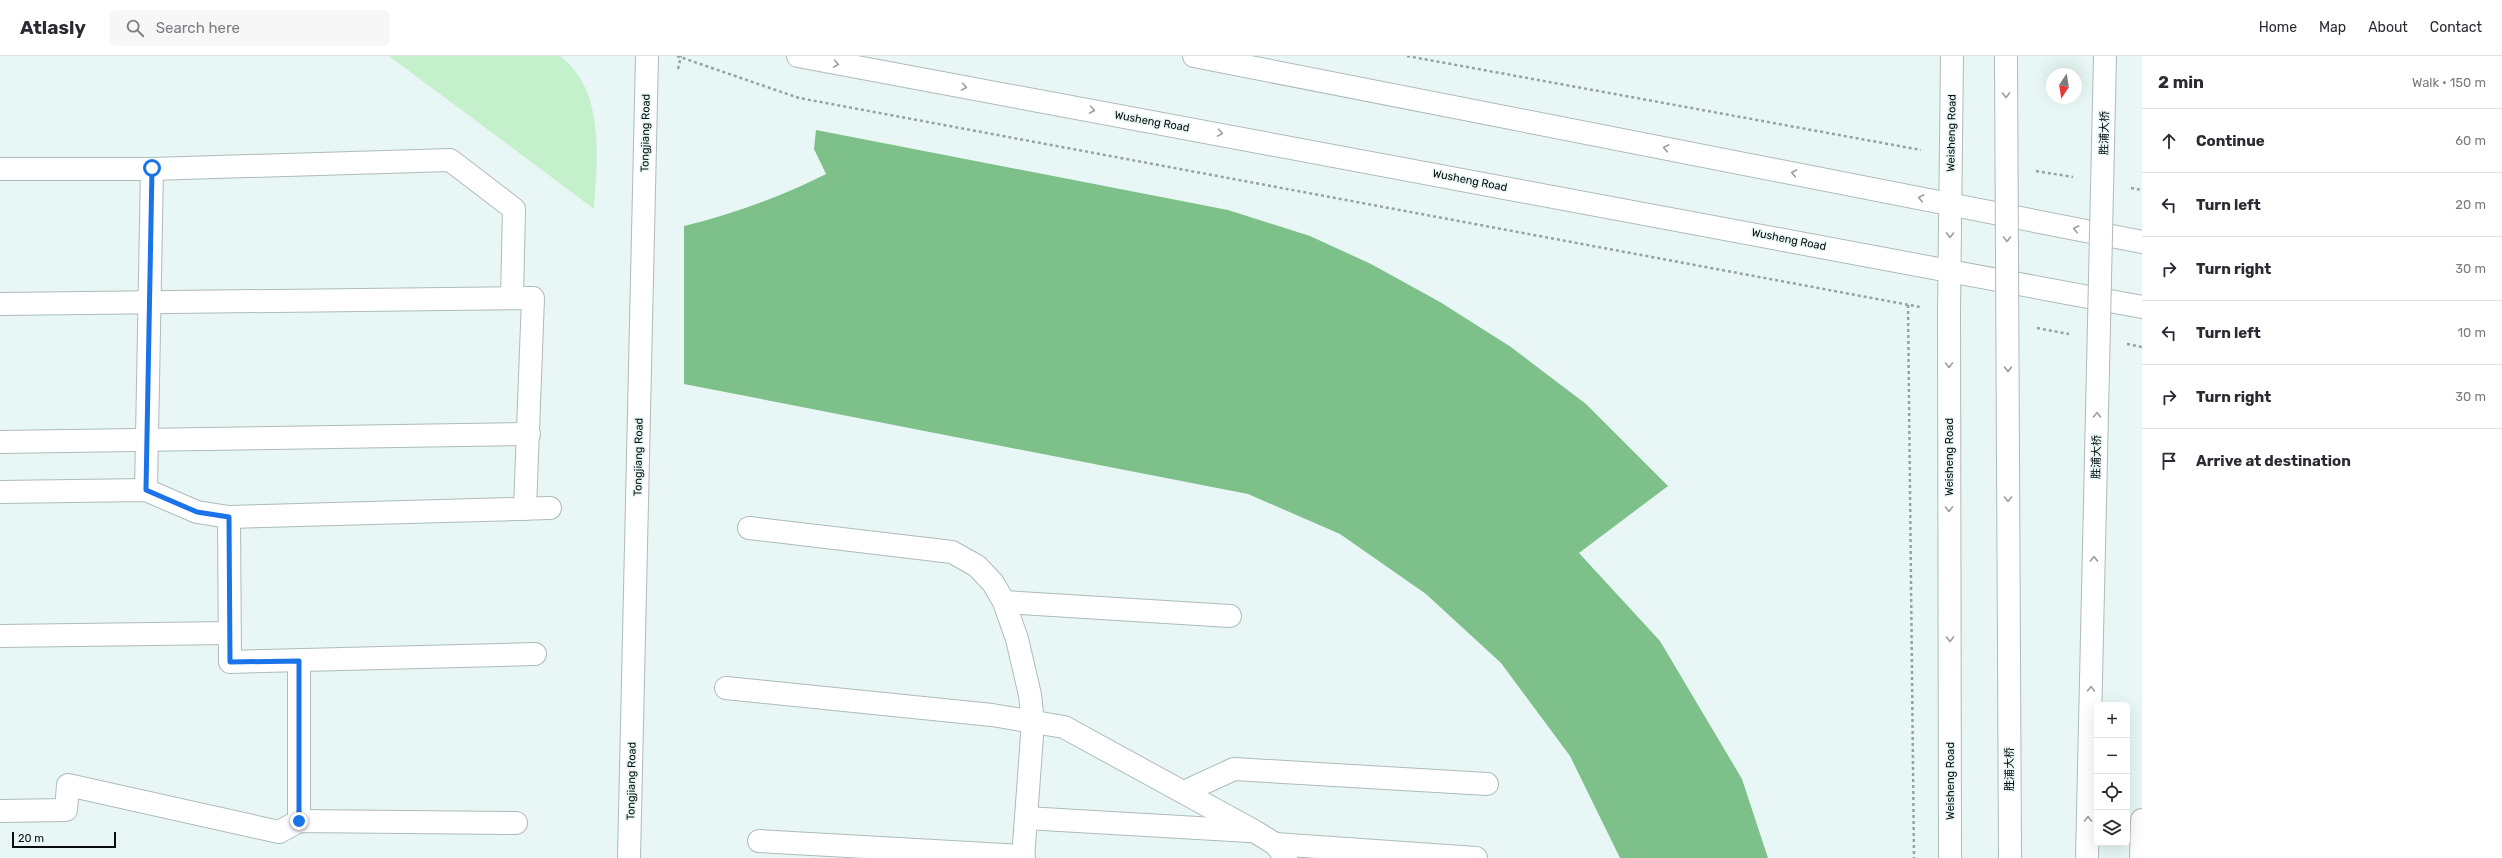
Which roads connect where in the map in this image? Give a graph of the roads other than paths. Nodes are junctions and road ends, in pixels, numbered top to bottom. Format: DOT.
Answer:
graph roads {
  1 [pos="647,56"];
  2 [pos="798,56"];
  3 [pos="1194,56"];
  4 [pos="1952,56"];
  5 [pos="2006,56"];
  6 [pos="2105,56"];
  7 [pos="152,168"];
  8 [pos="0,169"];
  9 [pos="1950,204"];
  10 [pos="2142,242"];
  11 [pos="1950,269"];
  12 [pos="512,298"];
  13 [pos="149,303"];
  14 [pos="0,304"];
  15 [pos="2142,307"];
  16 [pos="528,434"];
  17 [pos="147,439"];
  18 [pos="0,442"];
  19 [pos="146,490"];
  20 [pos="0,492"];
  21 [pos="550,508"];
  22 [pos="525,509"];
  23 [pos="229,517"];
  24 [pos="748,528"];
  25 [pos="1004,602"];
  26 [pos="1230,616"];
  27 [pos="229,633"];
  28 [pos="0,636"];
  29 [pos="535,654"];
  30 [pos="299,661"];
  31 [pos="726,688"];
  32 [pos="1033,722"];
  33 [pos="1487,784"];
  34 [pos="1184,792"];
  35 [pos="0,812"];
  36 [pos="1026,818"];
  37 [pos="2142,820"];
  38 [pos="299,821"];
  39 [pos="516,823"];
  40 [pos="1254,831"];
  41 [pos="759,841"];
  42 [pos="1280,851"];
  43 [pos="1024,857"];
  44 [pos="629,858"];
  45 [pos="1476,858"];
  46 [pos="1950,858"];
  47 [pos="2010,858"];
  48 [pos="2087,858"];
  49 [pos="2141,858"];
  1 -- 44 [label="street, Tongjiang Road"];
  2 -- 11 [label="street, Wusheng Road, one-way"];
  9 -- 3 [label="street, one-way"];
  4 -- 9 [label="street, Weisheng Road"];
  5 -- 47 [label="street, 胜浦大桥, one-way, bridge"];
  48 -- 6 [label="street, 胜浦大桥, one-way, bridge"];
  7 -- 8 [label="street"];
  7 -- 12 [label="street"];
  7 -- 13 [label="street"];
  10 -- 9 [label="street, one-way"];
  9 -- 11 [label="street, Weisheng Road, one-way"];
  11 -- 15 [label="street, Wusheng Road"];
  11 -- 46 [label="street, Weisheng Road, one-way"];
  12 -- 13 [label="street"];
  12 -- 16 [label="street"];
  13 -- 14 [label="street"];
  13 -- 17 [label="street"];
  16 -- 17 [label="street"];
  16 -- 22 [label="street"];
  17 -- 18 [label="street"];
  17 -- 19 [label="street"];
  19 -- 20 [label="street"];
  19 -- 23 [label="street"];
  21 -- 22 [label="street"];
  22 -- 23 [label="street"];
  23 -- 27 [label="street"];
  24 -- 25 [label="street"];
  25 -- 26 [label="street"];
  25 -- 32 [label="street"];
  27 -- 28 [label="street"];
  27 -- 30 [label="street"];
  29 -- 30 [label="street"];
  30 -- 38 [label="street"];
  31 -- 32 [label="street"];
  32 -- 34 [label="street"];
  32 -- 36 [label="street"];
  33 -- 34 [label="street"];
  34 -- 40 [label="street"];
  35 -- 38 [label="street"];
  36 -- 40 [label="street"];
  36 -- 43 [label="street"];
  37 -- 49 [label="street"];
  38 -- 39 [label="street"];
  40 -- 42 [label="street"];
  41 -- 43 [label="street"];
  42 -- 45 [label="street"];
}
